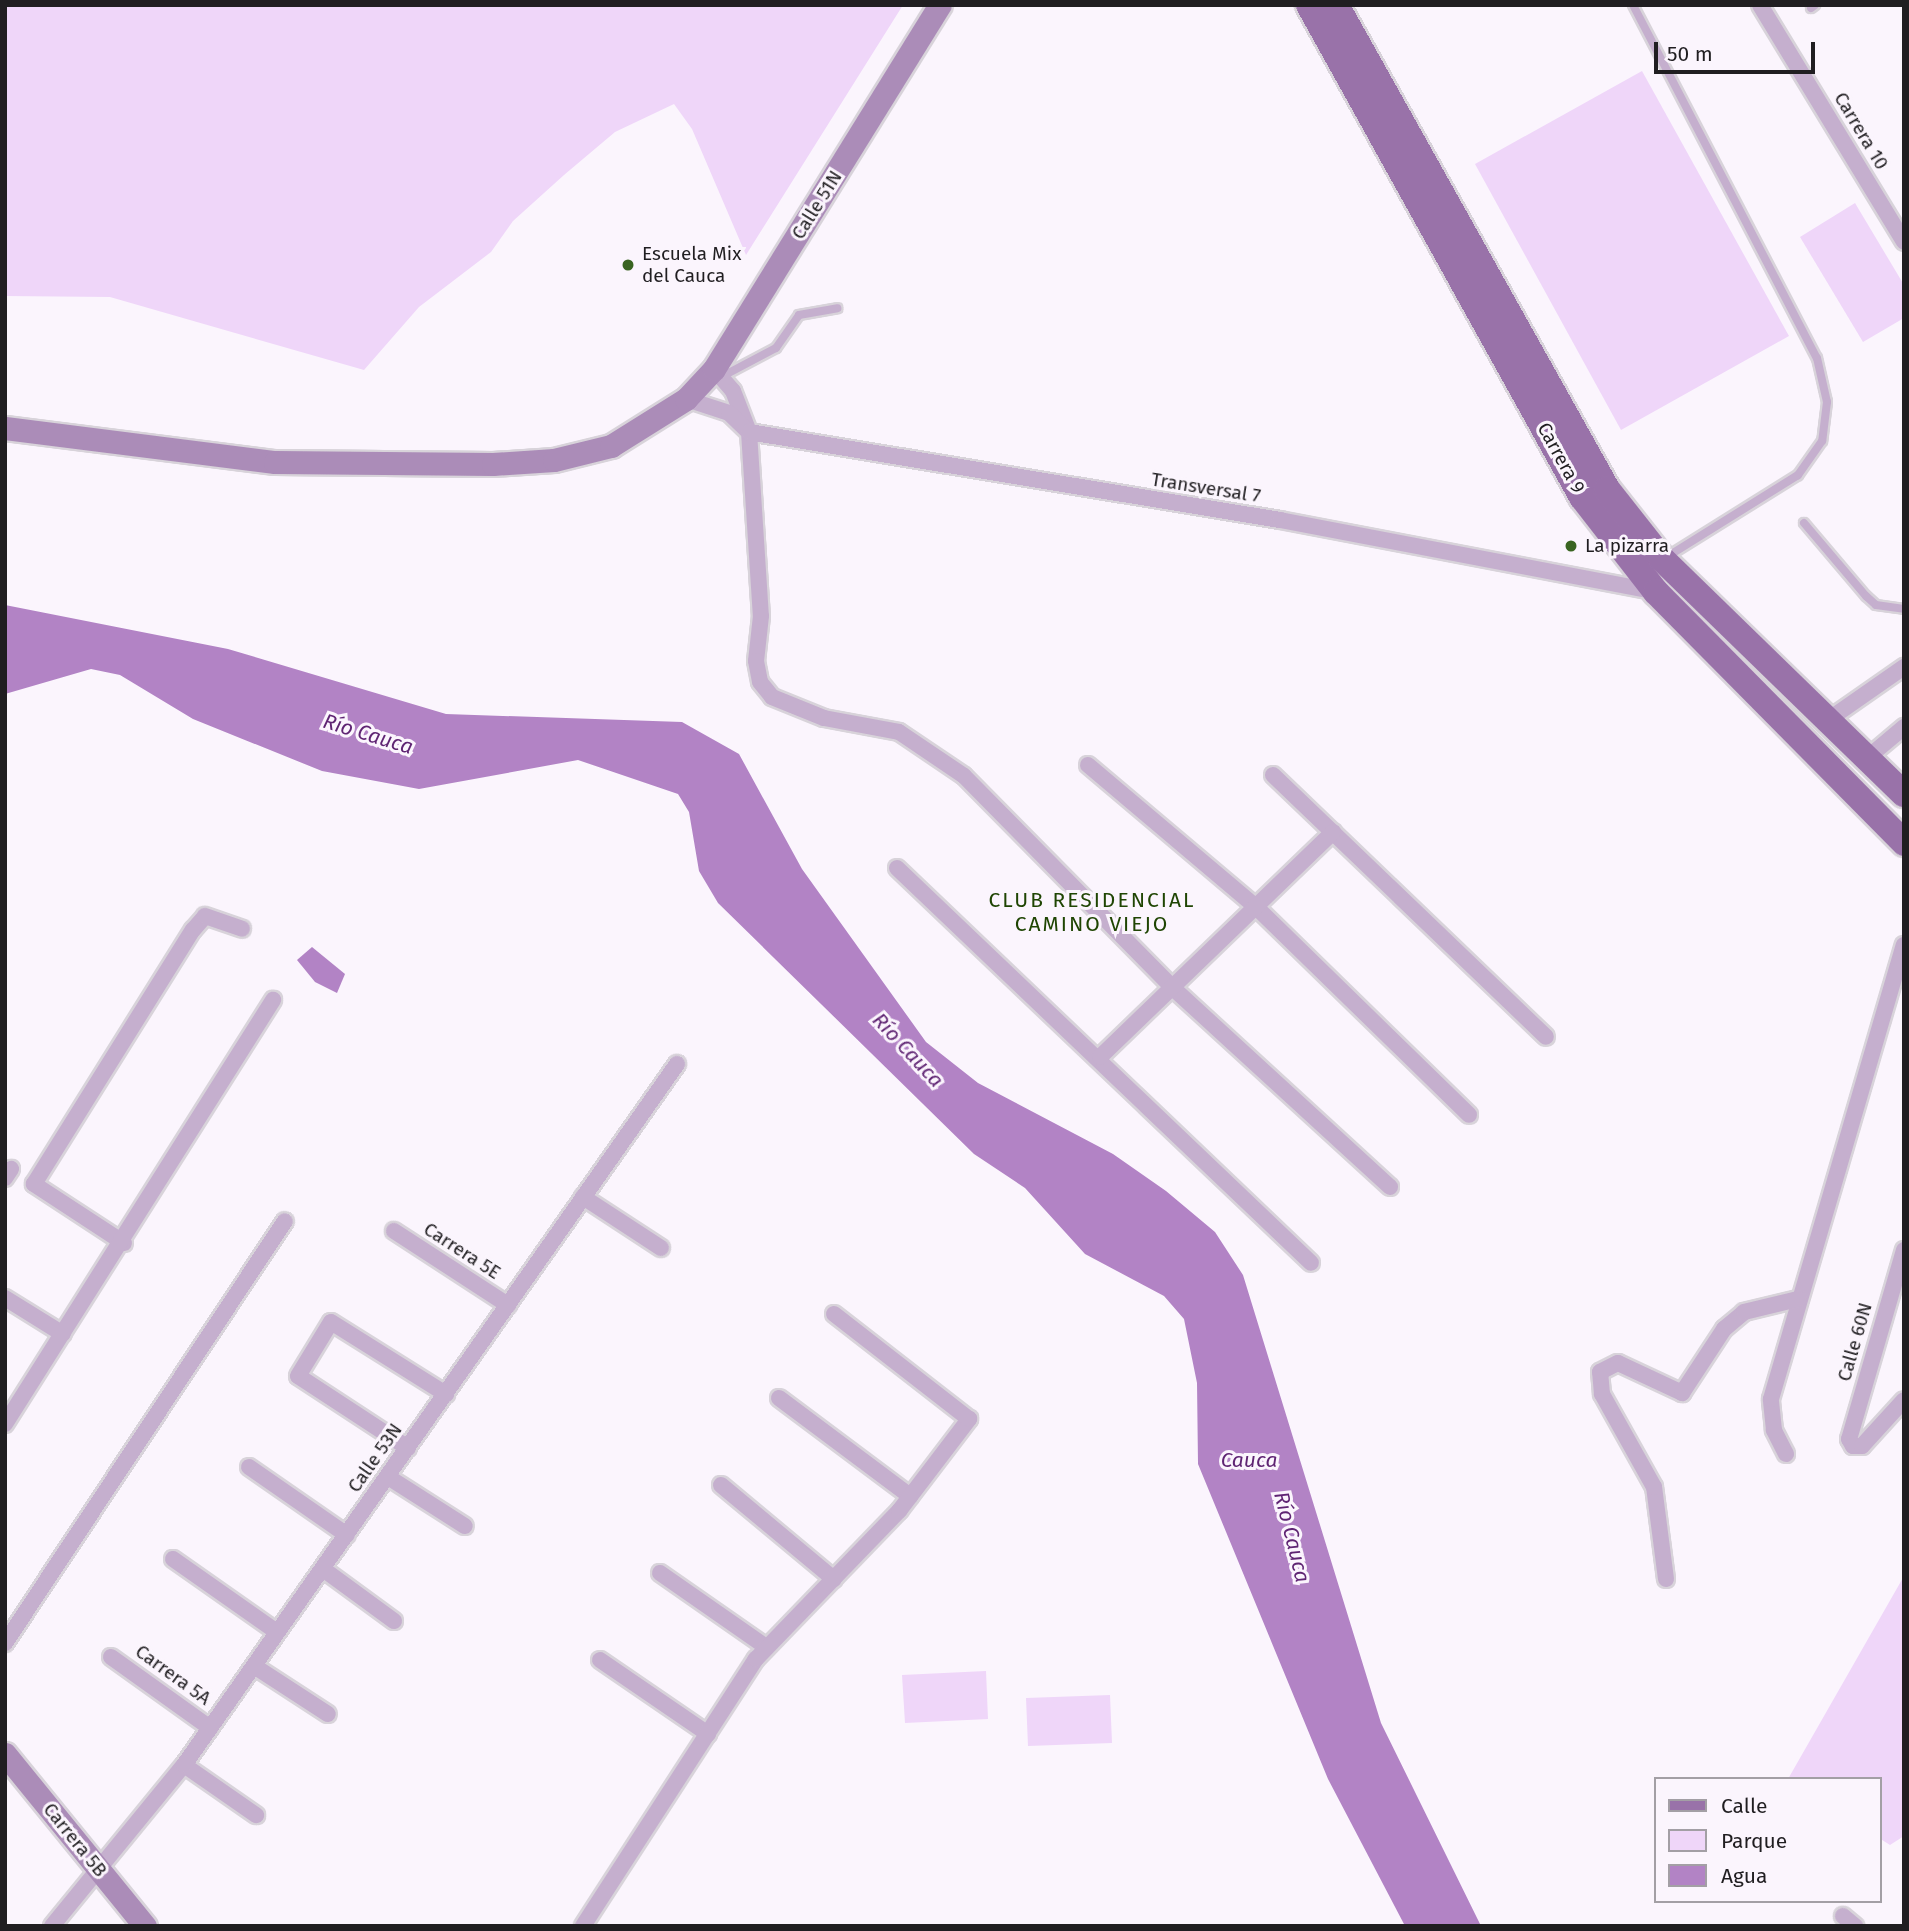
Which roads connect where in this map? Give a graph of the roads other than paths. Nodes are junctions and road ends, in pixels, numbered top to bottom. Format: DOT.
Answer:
graph roads {
  1 [pos="940,5"];
  2 [pos="1309,5"];
  3 [pos="1336,5"];
  4 [pos="1633,5"];
  5 [pos="1760,5"];
  6 [pos="1904,242"];
  7 [pos="837,308"];
  8 [pos="717,373"];
  9 [pos="686,399"];
  10 [pos="5,428"];
  11 [pos="749,432"];
  12 [pos="1804,523"];
  13 [pos="1662,559"];
  14 [pos="1656,592"];
  15 [pos="1904,609"];
  16 [pos="1904,667"];
  17 [pos="1828,720"];
  18 [pos="1904,727"];
  19 [pos="1866,759"];
  20 [pos="1088,765"];
  21 [pos="1273,775"];
  22 [pos="1904,794"];
  23 [pos="1334,832"];
  24 [pos="1904,844"];
  25 [pos="897,868"];
  26 [pos="1255,906"];
  27 [pos="242,929"];
  28 [pos="1904,945"];
  29 [pos="1174,989"];
  30 [pos="272,1000"];
  31 [pos="1546,1037"];
  32 [pos="1100,1057"];
  33 [pos="677,1064"];
  34 [pos="1469,1115"];
  35 [pos="1390,1187"];
  36 [pos="583,1197"];
  37 [pos="285,1221"];
  38 [pos="394,1231"];
  39 [pos="124,1243"];
  40 [pos="661,1248"];
  41 [pos="1904,1250"];
  42 [pos="1311,1263"];
  43 [pos="5,1298"];
  44 [pos="1798,1299"];
  45 [pos="508,1305"];
  46 [pos="834,1314"];
  47 [pos="63,1334"];
  48 [pos="446,1394"];
  49 [pos="779,1398"];
  50 [pos="1904,1401"];
  51 [pos="5,1423"];
  52 [pos="408,1448"];
  53 [pos="1786,1454"];
  54 [pos="249,1467"];
  55 [pos="388,1477"];
  56 [pos="721,1485"];
  57 [pos="910,1496"];
  58 [pos="465,1526"];
  59 [pos="347,1535"];
  60 [pos="173,1559"];
  61 [pos="323,1569"];
  62 [pos="660,1573"];
  63 [pos="834,1579"];
  64 [pos="1667,1579"];
  65 [pos="394,1621"];
  66 [pos="277,1632"];
  67 [pos="5,1643"];
  68 [pos="766,1647"];
  69 [pos="111,1657"];
  70 [pos="600,1660"];
  71 [pos="254,1665"];
  72 [pos="328,1714"];
  73 [pos="210,1728"];
  74 [pos="708,1734"];
  75 [pos="5,1754"];
  76 [pos="184,1765"];
  77 [pos="256,1815"];
  78 [pos="100,1871"];
  79 [pos="52,1926"];
  80 [pos="145,1926"];
  81 [pos="583,1926"];
  1 -- 8 [label="main road, Calle 51N"];
  2 -- 14 [label="main road, Carrera 9"];
  3 -- 13 [label="main road, Carrera 9"];
  4 -- 13 [label="lane"];
  5 -- 6 [label="street, Carrera 10"];
  7 -- 8 [label="lane"];
  8 -- 9 [label="main road, Calle 51N"];
  8 -- 11 [label="street"];
  9 -- 10 [label="main road, Calle 51N"];
  9 -- 11 [label="street"];
  11 -- 14 [label="street, Transversal 7"];
  11 -- 29 [label="street"];
  12 -- 15 [label="lane"];
  13 -- 17 [label="main road, Carrera 9"];
  14 -- 24 [label="main road, Carrera 9"];
  16 -- 17 [label="street"];
  17 -- 19 [label="main road, Carrera 9"];
  18 -- 19 [label="street"];
  19 -- 22 [label="main road, Carrera 9"];
  20 -- 26 [label="street"];
  21 -- 23 [label="street"];
  23 -- 26 [label="street"];
  23 -- 31 [label="street"];
  25 -- 32 [label="street"];
  26 -- 29 [label="street"];
  26 -- 34 [label="street"];
  27 -- 39 [label="street"];
  28 -- 44 [label="street"];
  29 -- 32 [label="street"];
  29 -- 35 [label="street"];
  30 -- 39 [label="street"];
  32 -- 42 [label="street"];
  33 -- 36 [label="street, Calle 53N"];
  36 -- 40 [label="street"];
  36 -- 45 [label="street, Calle 53N"];
  37 -- 67 [label="street"];
  38 -- 45 [label="street, Carrera 5E"];
  39 -- 47 [label="street"];
  41 -- 50 [label="street, Calle 60N"];
  43 -- 47 [label="street"];
  44 -- 53 [label="street"];
  44 -- 64 [label="street"];
  45 -- 48 [label="street, Calle 53N"];
  46 -- 57 [label="street"];
  47 -- 51 [label="street"];
  48 -- 52 [label="street, Calle 53N"];
  48 -- 52 [label="street"];
  49 -- 57 [label="street"];
  52 -- 55 [label="street, Calle 53N"];
  54 -- 59 [label="street"];
  55 -- 58 [label="street"];
  55 -- 59 [label="street, Calle 53N"];
  56 -- 63 [label="street"];
  57 -- 63 [label="street"];
  59 -- 61 [label="street, Calle 53N"];
  60 -- 66 [label="street"];
  61 -- 65 [label="street"];
  61 -- 66 [label="street, Calle 53N"];
  62 -- 68 [label="street"];
  63 -- 68 [label="street"];
  66 -- 71 [label="street, Calle 53N"];
  68 -- 74 [label="street"];
  69 -- 73 [label="street, Carrera 5A"];
  70 -- 74 [label="street"];
  71 -- 72 [label="street"];
  71 -- 73 [label="street, Calle 53N"];
  73 -- 76 [label="street, Calle 53N"];
  74 -- 81 [label="street"];
  75 -- 78 [label="main road, Carrera 5B"];
  76 -- 77 [label="street"];
  76 -- 78 [label="street, Calle 53N"];
  78 -- 79 [label="street, Calle 53N"];
  78 -- 80 [label="main road, Carrera 5B"];
}
